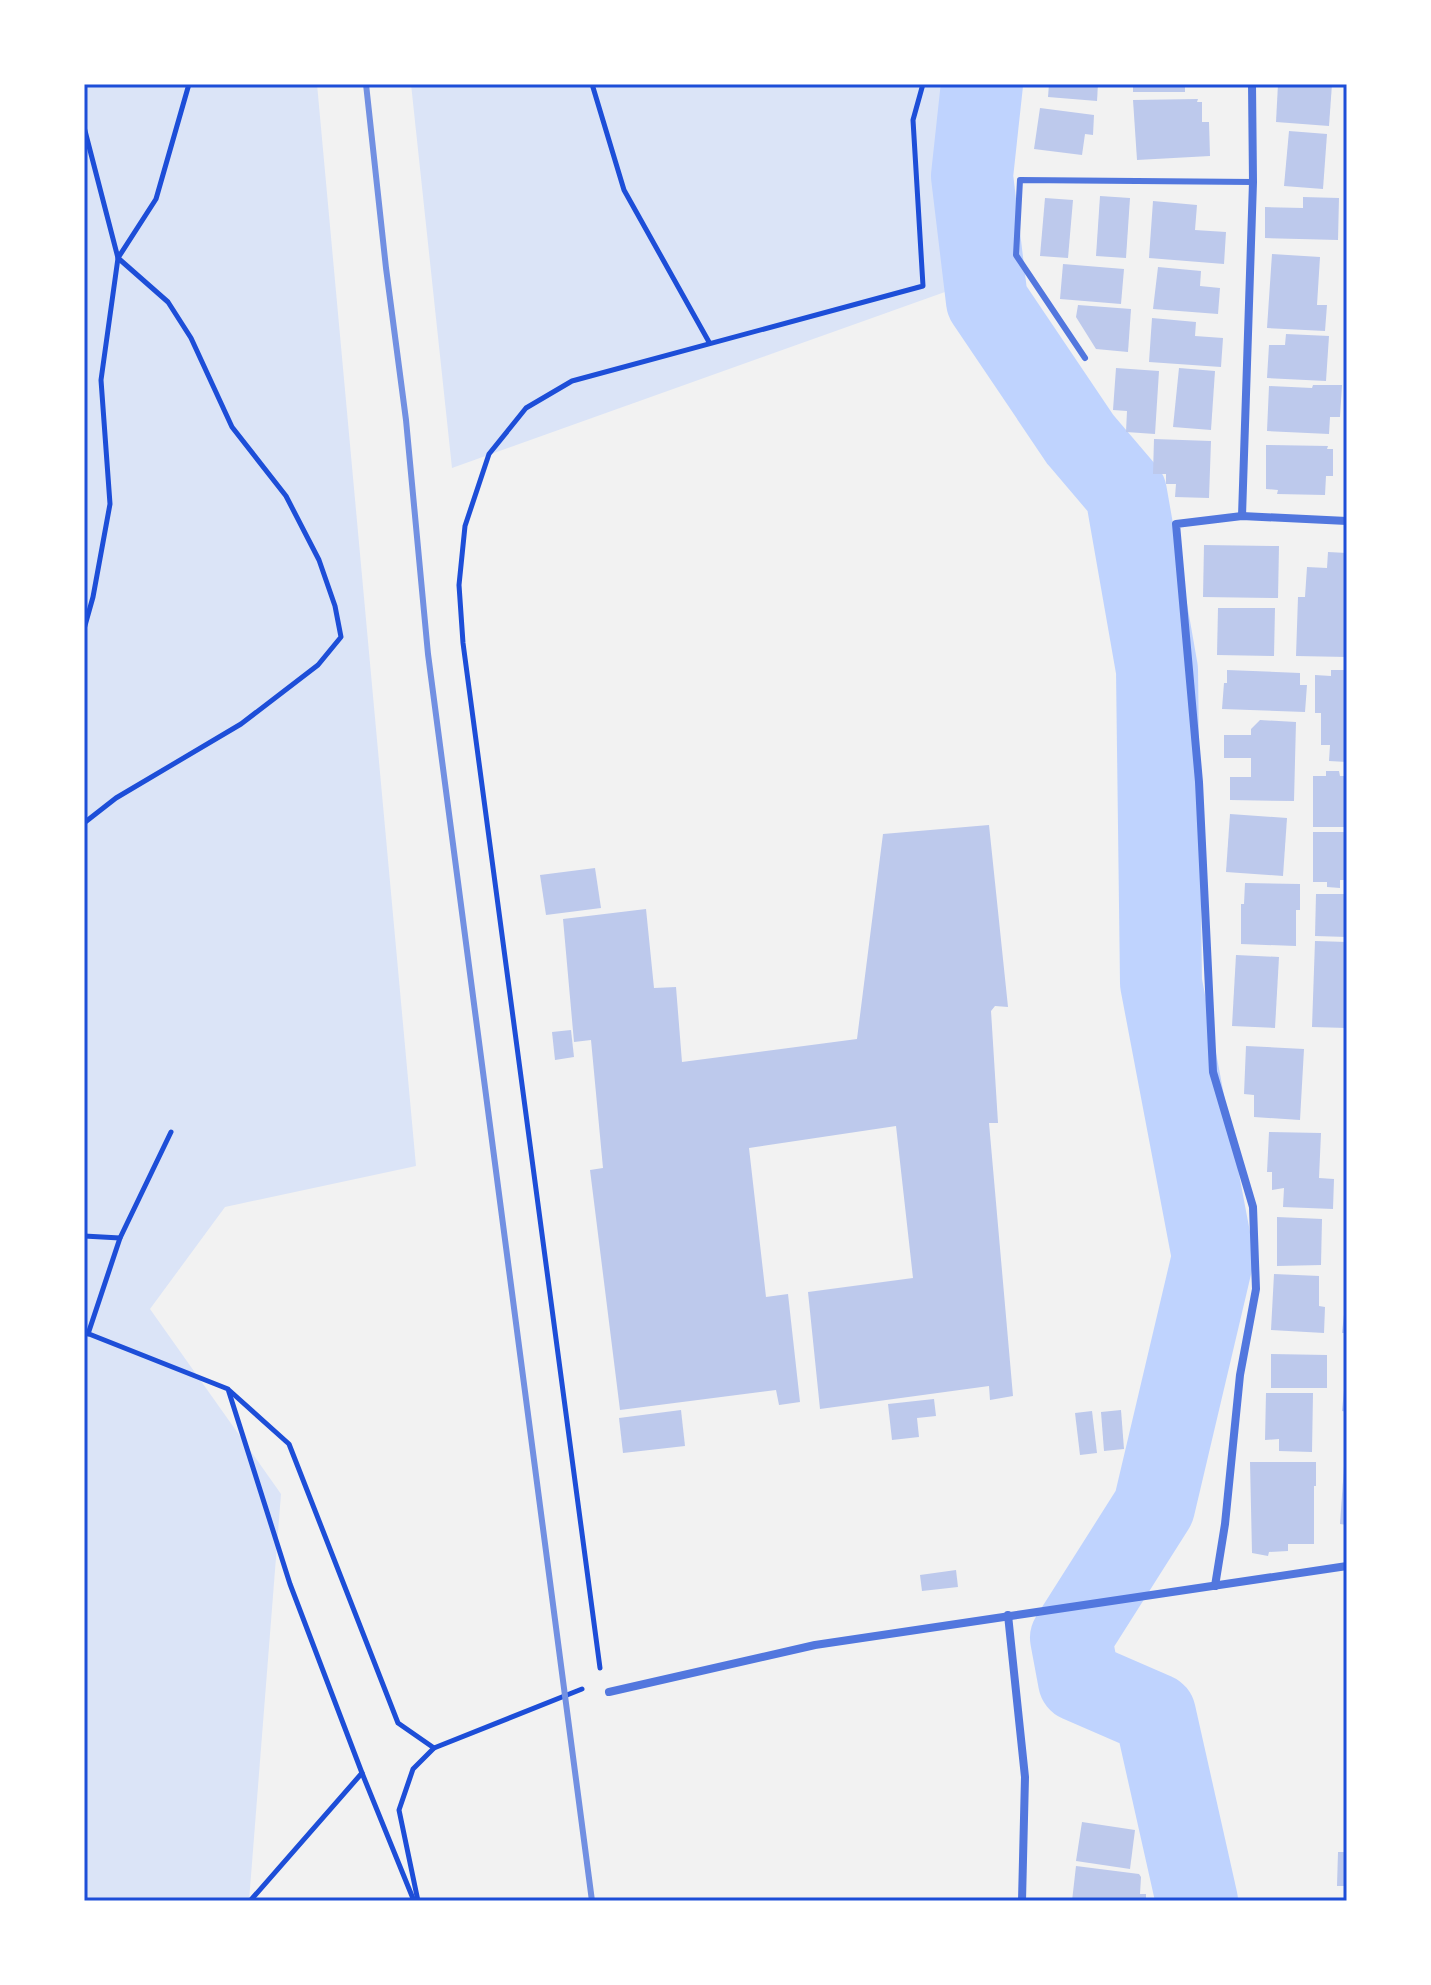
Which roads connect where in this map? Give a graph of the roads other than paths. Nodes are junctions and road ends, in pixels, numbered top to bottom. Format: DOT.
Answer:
graph roads {
  1 [pos="1252,84"];
  2 [pos="1253,182"];
  3 [pos="1085,358"];
  4 [pos="1242,516"];
  5 [pos="1347,521"];
  6 [pos="1347,1566"];
  7 [pos="1215,1586"];
  8 [pos="1008,1615"];
  9 [pos="607,1687"];
  10 [pos="1022,1901"];
  1 -- 2 [label="street"];
  2 -- 3 [label="lane"];
  2 -- 4 [label="street"];
  4 -- 5 [label="street"];
  4 -- 7 [label="street"];
  6 -- 7 [label="street"];
  7 -- 8 [label="street"];
  8 -- 9 [label="street"];
  8 -- 10 [label="street"];
}
